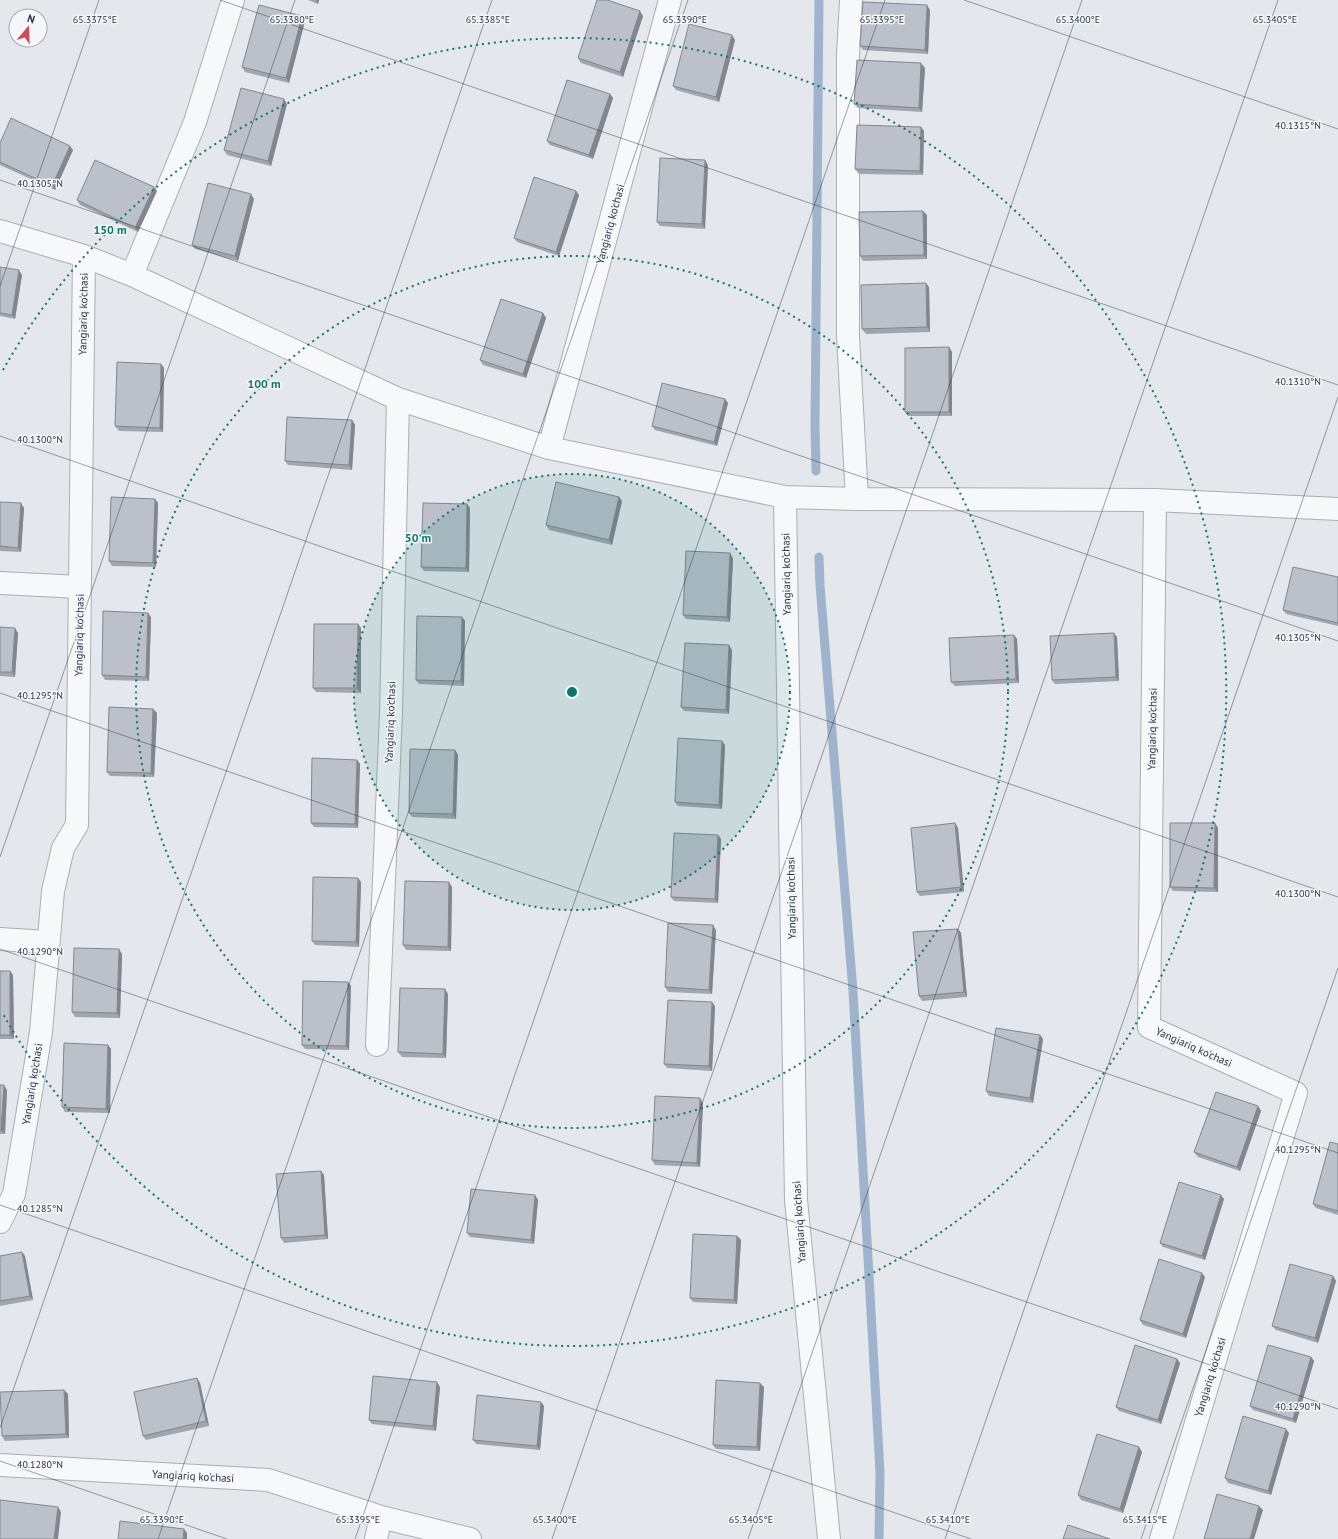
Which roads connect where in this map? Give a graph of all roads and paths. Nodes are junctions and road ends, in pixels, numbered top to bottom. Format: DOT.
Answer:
graph roads {
  1 [pos="233,0"];
  2 [pos="670,0"];
  3 [pos="851,0"];
  4 [pos="0,231"];
  5 [pos="84,256"];
  6 [pos="132,275"];
  7 [pos="398,399"];
  8 [pos="549,448"];
  9 [pos="785,497"];
  10 [pos="857,499"];
  11 [pos="1155,500"];
  12 [pos="1338,509"];
  13 [pos="0,583"];
  14 [pos="80,587"];
  15 [pos="0,939"];
  16 [pos="48,942"];
  17 [pos="377,1044"];
  18 [pos="0,1222"];
  19 [pos="0,1465"];
  20 [pos="381,1517"];
  21 [pos="376,1539"];
  22 [pos="470,1539"];
  23 [pos="829,1539"];
  24 [pos="1161,1539"];
  1 -- 6 [label="street"];
  2 -- 8 [label="street, Yangiariq ko'chasi"];
  3 -- 10 [label="street"];
  4 -- 5 [label="street, Yangiariq ko'chasi"];
  5 -- 6 [label="street, Yangiariq ko'chasi"];
  5 -- 14 [label="street, Yangiariq ko'chasi"];
  6 -- 7 [label="street, Yangiariq ko'chasi"];
  7 -- 8 [label="street, Yangiariq ko'chasi"];
  7 -- 17 [label="street, Yangiariq ko'chasi"];
  8 -- 9 [label="street, Yangiariq ko'chasi"];
  9 -- 10 [label="street"];
  9 -- 23 [label="street, Yangiariq ko'chasi"];
  10 -- 11 [label="street"];
  11 -- 12 [label="street"];
  11 -- 24 [label="street, Yangiariq ko'chasi"];
  13 -- 14 [label="street, Yangiariq ko'chasi"];
  14 -- 16 [label="street, Yangiariq ko'chasi"];
  15 -- 16 [label="street"];
  16 -- 18 [label="street, Yangiariq ko'chasi"];
  19 -- 20 [label="street, Yangiariq ko'chasi"];
  20 -- 21 [label="street"];
  20 -- 22 [label="street, Yangiariq ko'chasi"];
}
